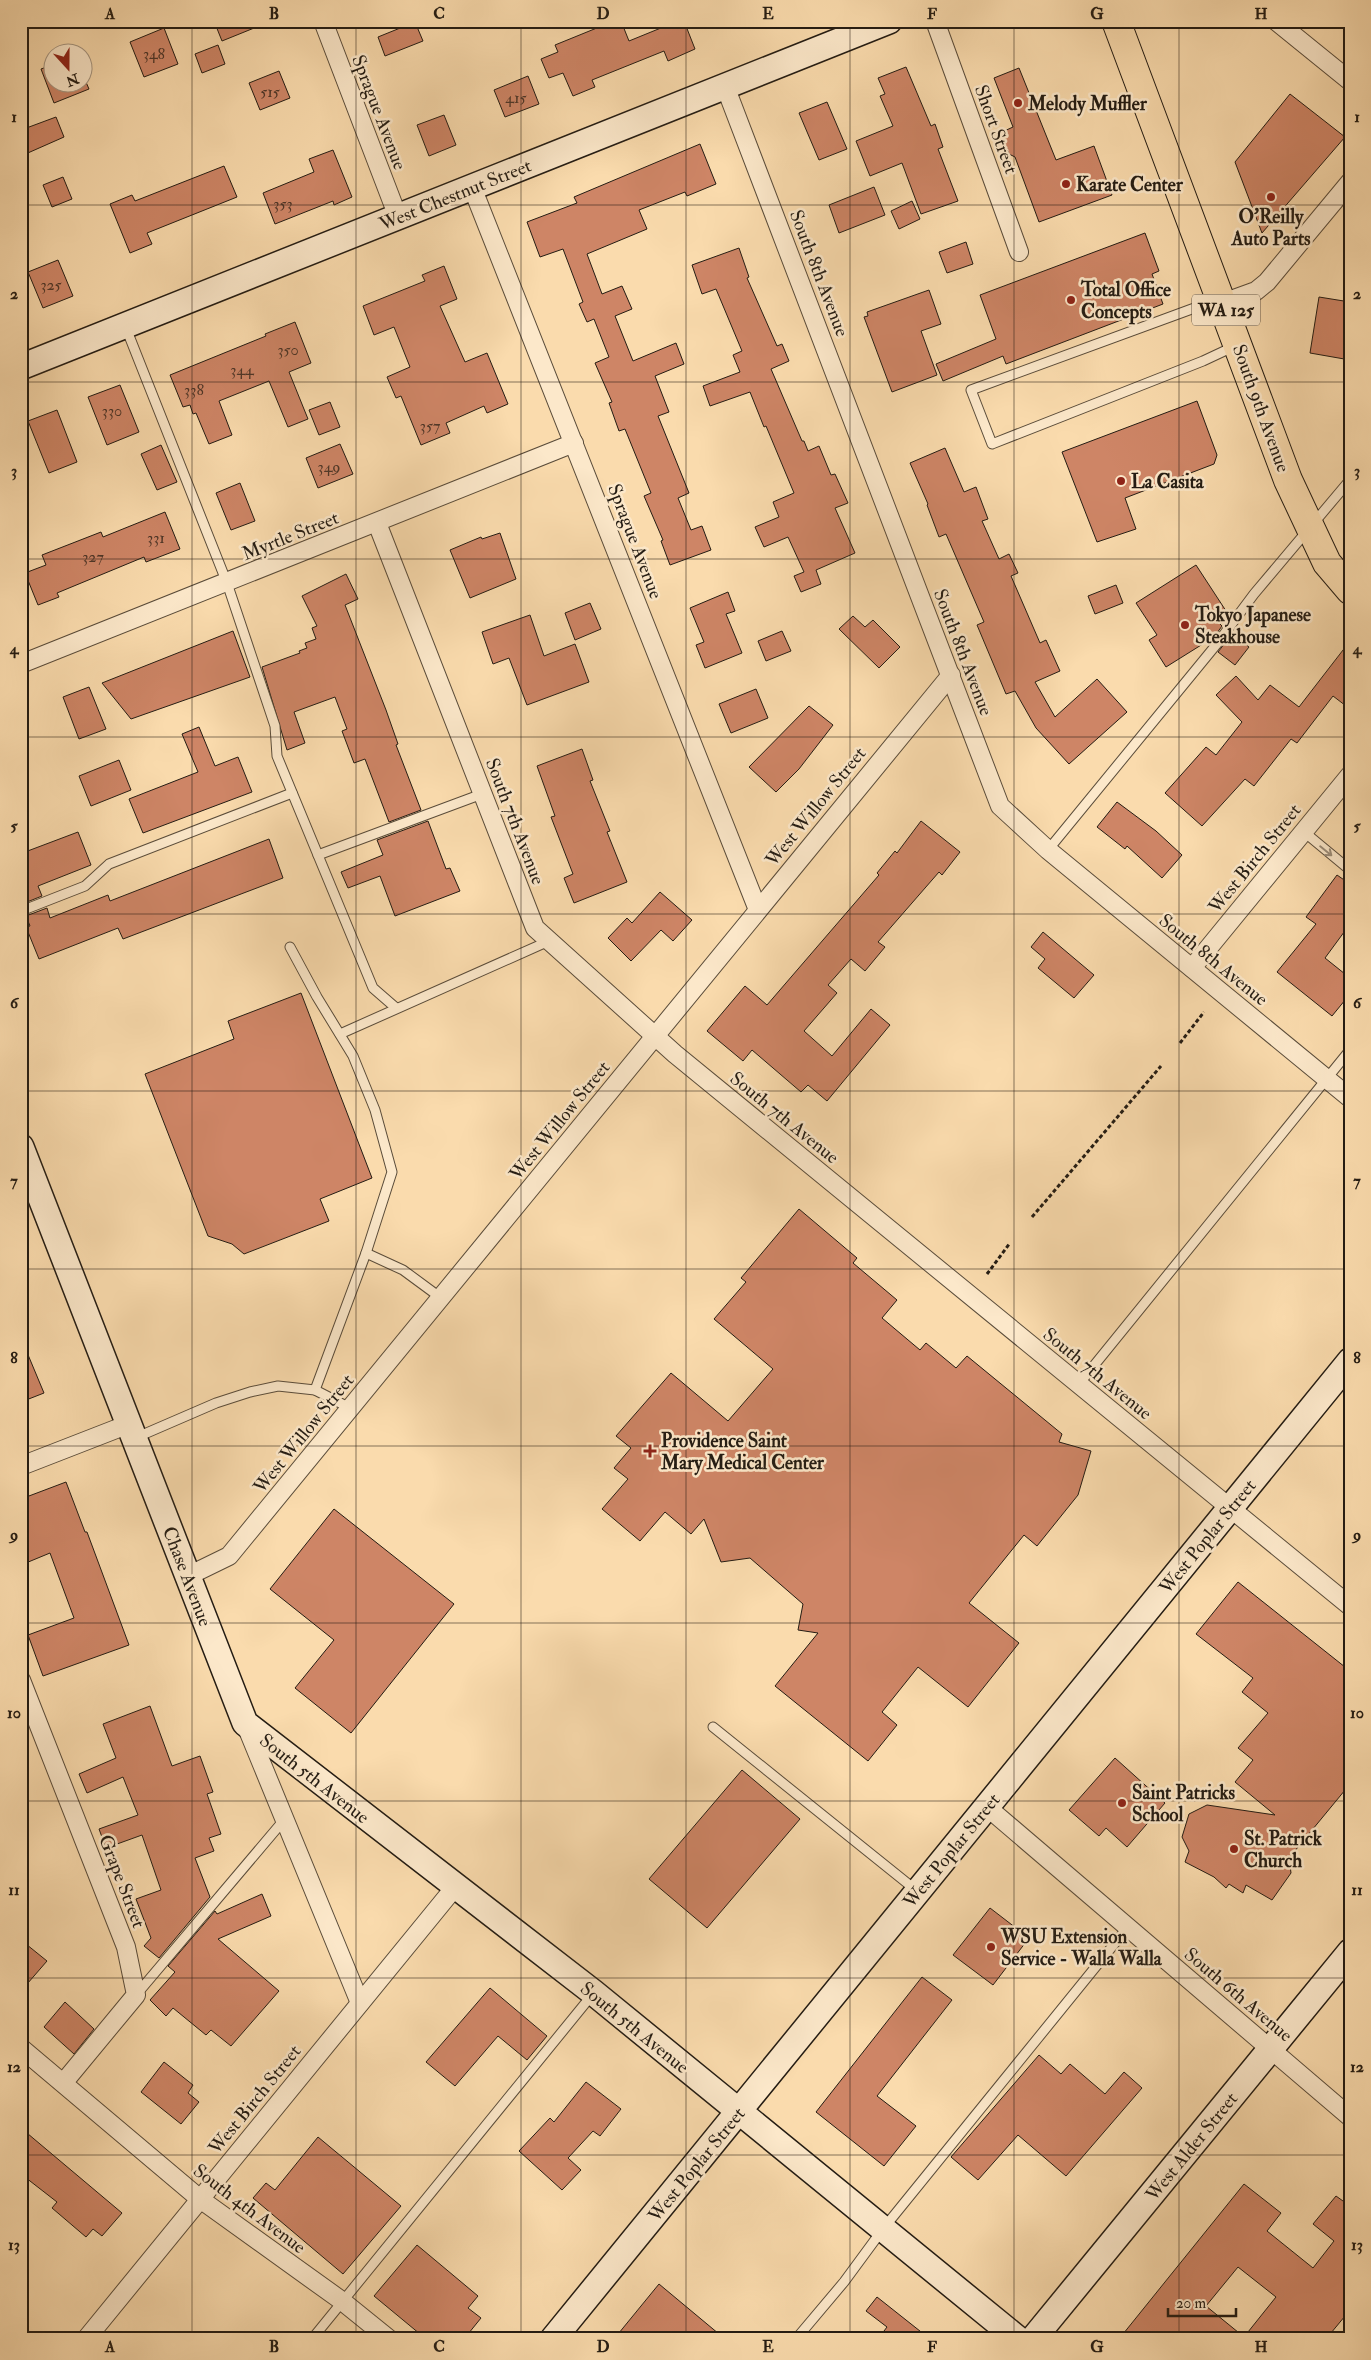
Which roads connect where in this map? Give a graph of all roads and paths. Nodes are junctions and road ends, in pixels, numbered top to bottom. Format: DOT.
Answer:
graph roads {
  1 [pos="323,21"];
  2 [pos="889,21"];
  3 [pos="935,21"];
  4 [pos="1116,21"];
  5 [pos="1276,21"];
  6 [pos="1350,81"];
  7 [pos="725,86"];
  8 [pos="1350,182"];
  9 [pos="472,187"];
  10 [pos="398,217"];
  11 [pos="1018,252"];
  12 [pos="1222,301"];
  13 [pos="125,326"];
  14 [pos="1239,345"];
  15 [pos="21,367"];
  16 [pos="574,443"];
  17 [pos="1350,480"];
  18 [pos="377,524"];
  19 [pos="1310,529"];
  20 [pos="227,583"];
  21 [pos="1350,590"];
  22 [pos="21,664"];
  23 [pos="950,674"];
  24 [pos="1346,785"];
  25 [pos="292,793"];
  26 [pos="482,794"];
  27 [pos="1303,831"];
  28 [pos="1048,850"];
  29 [pos="318,856"];
  30 [pos="1350,870"];
  31 [pos="758,910"];
  32 [pos="21,911"];
  33 [pos="549,941"];
  34 [pos="290,947"];
  35 [pos="1192,968"];
  36 [pos="396,1008"];
  37 [pos="1204,1012"];
  38 [pos="340,1034"];
  39 [pos="654,1037"];
  40 [pos="1180,1043"];
  41 [pos="1350,1050"];
  42 [pos="1161,1066"];
  43 [pos="1326,1079"];
  44 [pos="1350,1098"];
  45 [pos="21,1147"];
  46 [pos="1032,1218"];
  47 [pos="1010,1243"];
  48 [pos="366,1252"];
  49 [pos="987,1274"];
  50 [pos="440,1298"];
  51 [pos="1350,1361"];
  52 [pos="1079,1384"];
  53 [pos="315,1390"];
  54 [pos="350,1408"];
  55 [pos="132,1431"];
  56 [pos="21,1466"];
  57 [pos="1230,1508"];
  58 [pos="188,1576"];
  59 [pos="1350,1606"];
  60 [pos="21,1680"];
  61 [pos="245,1723"];
  62 [pos="713,1727"];
  63 [pos="987,1807"];
  64 [pos="284,1820"];
  65 [pos="455,1887"];
  66 [pos="918,1891"];
  67 [pos="1128,1928"];
  68 [pos="1350,1952"];
  69 [pos="594,1993"];
  70 [pos="136,1995"];
  71 [pos="360,2004"];
  72 [pos="21,2048"];
  73 [pos="1270,2049"];
  74 [pos="64,2082"];
  75 [pos="738,2112"];
  76 [pos="1350,2117"];
  77 [pos="200,2199"];
  78 [pos="883,2229"];
  79 [pos="342,2301"];
  80 [pos="86,2339"];
  81 [pos="312,2339"];
  82 [pos="389,2339"];
  83 [pos="553,2339"];
  84 [pos="796,2339"];
  85 [pos="1018,2339"];
  86 [pos="1033,2339"];
  1 -- 10 [label="street, Sprague Avenue"];
  2 -- 7 [label="main road, West Chestnut Street"];
  3 -- 11 [label="street, Short Street"];
  4 -- 12 [label="main road, South 9th Avenue / WA 125"];
  5 -- 6 [label="street"];
  7 -- 9 [label="main road, West Chestnut Street"];
  7 -- 23 [label="street, South 8th Avenue"];
  8 -- 12 [label="street"];
  9 -- 10 [label="main road, West Chestnut Street"];
  9 -- 16 [label="street, Sprague Avenue"];
  10 -- 13 [label="main road, West Chestnut Street"];
  12 -- 14 [label="main road, South 9th Avenue / WA 125"];
  12 -- 14 [label="lane"];
  13 -- 15 [label="main road, West Chestnut Street"];
  13 -- 20 [label="lane"];
  14 -- 19 [label="main road, South 9th Avenue / WA 125"];
  16 -- 18 [label="street, Myrtle Street"];
  16 -- 31 [label="street, Sprague Avenue"];
  17 -- 19 [label="lane"];
  18 -- 20 [label="street, Myrtle Street"];
  18 -- 26 [label="street, South 7th Avenue"];
  19 -- 21 [label="main road, South 9th Avenue / WA 125"];
  19 -- 28 [label="lane"];
  20 -- 22 [label="street, Myrtle Street"];
  20 -- 25 [label="lane"];
  23 -- 28 [label="street, South 8th Avenue"];
  23 -- 31 [label="street, West Willow Street"];
  24 -- 27 [label="street, West Birch Street"];
  25 -- 29 [label="lane"];
  25 -- 32 [label="lane"];
  26 -- 29 [label="lane"];
  26 -- 33 [label="street, South 7th Avenue"];
  27 -- 30 [label="lane, one-way"];
  27 -- 35 [label="street, West Birch Street"];
  28 -- 35 [label="street, South 8th Avenue"];
  29 -- 36 [label="lane"];
  31 -- 39 [label="street, West Willow Street"];
  33 -- 36 [label="lane"];
  33 -- 39 [label="street, South 7th Avenue"];
  34 -- 38 [label="lane"];
  35 -- 43 [label="street, South 8th Avenue"];
  36 -- 38 [label="lane"];
  37 -- 40 [label="path"];
  38 -- 48 [label="lane"];
  39 -- 50 [label="street, West Willow Street"];
  39 -- 52 [label="street, South 7th Avenue"];
  41 -- 43 [label="lane"];
  42 -- 46 [label="path"];
  43 -- 44 [label="street, South 8th Avenue"];
  43 -- 52 [label="lane"];
  45 -- 55 [label="main road, Chase Avenue"];
  47 -- 49 [label="path"];
  48 -- 50 [label="lane"];
  48 -- 53 [label="lane"];
  50 -- 54 [label="street, West Willow Street"];
  51 -- 57 [label="main road, West Poplar Street"];
  52 -- 57 [label="street, South 7th Avenue"];
  53 -- 54 [label="lane"];
  53 -- 55 [label="lane"];
  54 -- 58 [label="street, West Willow Street"];
  55 -- 56 [label="street"];
  55 -- 58 [label="main road, Chase Avenue"];
  57 -- 59 [label="street, South 7th Avenue"];
  57 -- 63 [label="main road, West Poplar Street"];
  58 -- 61 [label="main road, Chase Avenue"];
  60 -- 70 [label="street, Grape Street"];
  61 -- 64 [label="street, Chase Avenue"];
  61 -- 65 [label="main road, South 5th Avenue"];
  62 -- 66 [label="lane"];
  63 -- 66 [label="main road, West Poplar Street"];
  63 -- 67 [label="street, South 6th Avenue"];
  64 -- 70 [label="lane"];
  64 -- 71 [label="street, Chase Avenue"];
  65 -- 69 [label="main road, South 5th Avenue"];
  65 -- 71 [label="street, West Birch Street"];
  66 -- 75 [label="main road, West Poplar Street"];
  67 -- 73 [label="street, South 6th Avenue"];
  67 -- 78 [label="lane"];
  68 -- 73 [label="main road, West Alder Street"];
  69 -- 75 [label="main road, South 5th Avenue"];
  69 -- 79 [label="lane"];
  70 -- 74 [label="street"];
  71 -- 77 [label="street, West Birch Street"];
  72 -- 74 [label="street, South 4th Avenue"];
  73 -- 76 [label="street, South 6th Avenue"];
  73 -- 86 [label="main road, West Alder Street"];
  74 -- 77 [label="street, South 4th Avenue"];
  75 -- 78 [label="main road, South 5th Avenue"];
  75 -- 83 [label="main road, West Poplar Street"];
  77 -- 79 [label="street, South 4th Avenue"];
  77 -- 80 [label="street, West Birch Street"];
  78 -- 84 [label="lane"];
  78 -- 85 [label="main road, South 5th Avenue"];
  79 -- 81 [label="lane"];
  79 -- 82 [label="street, South 4th Avenue"];
}
